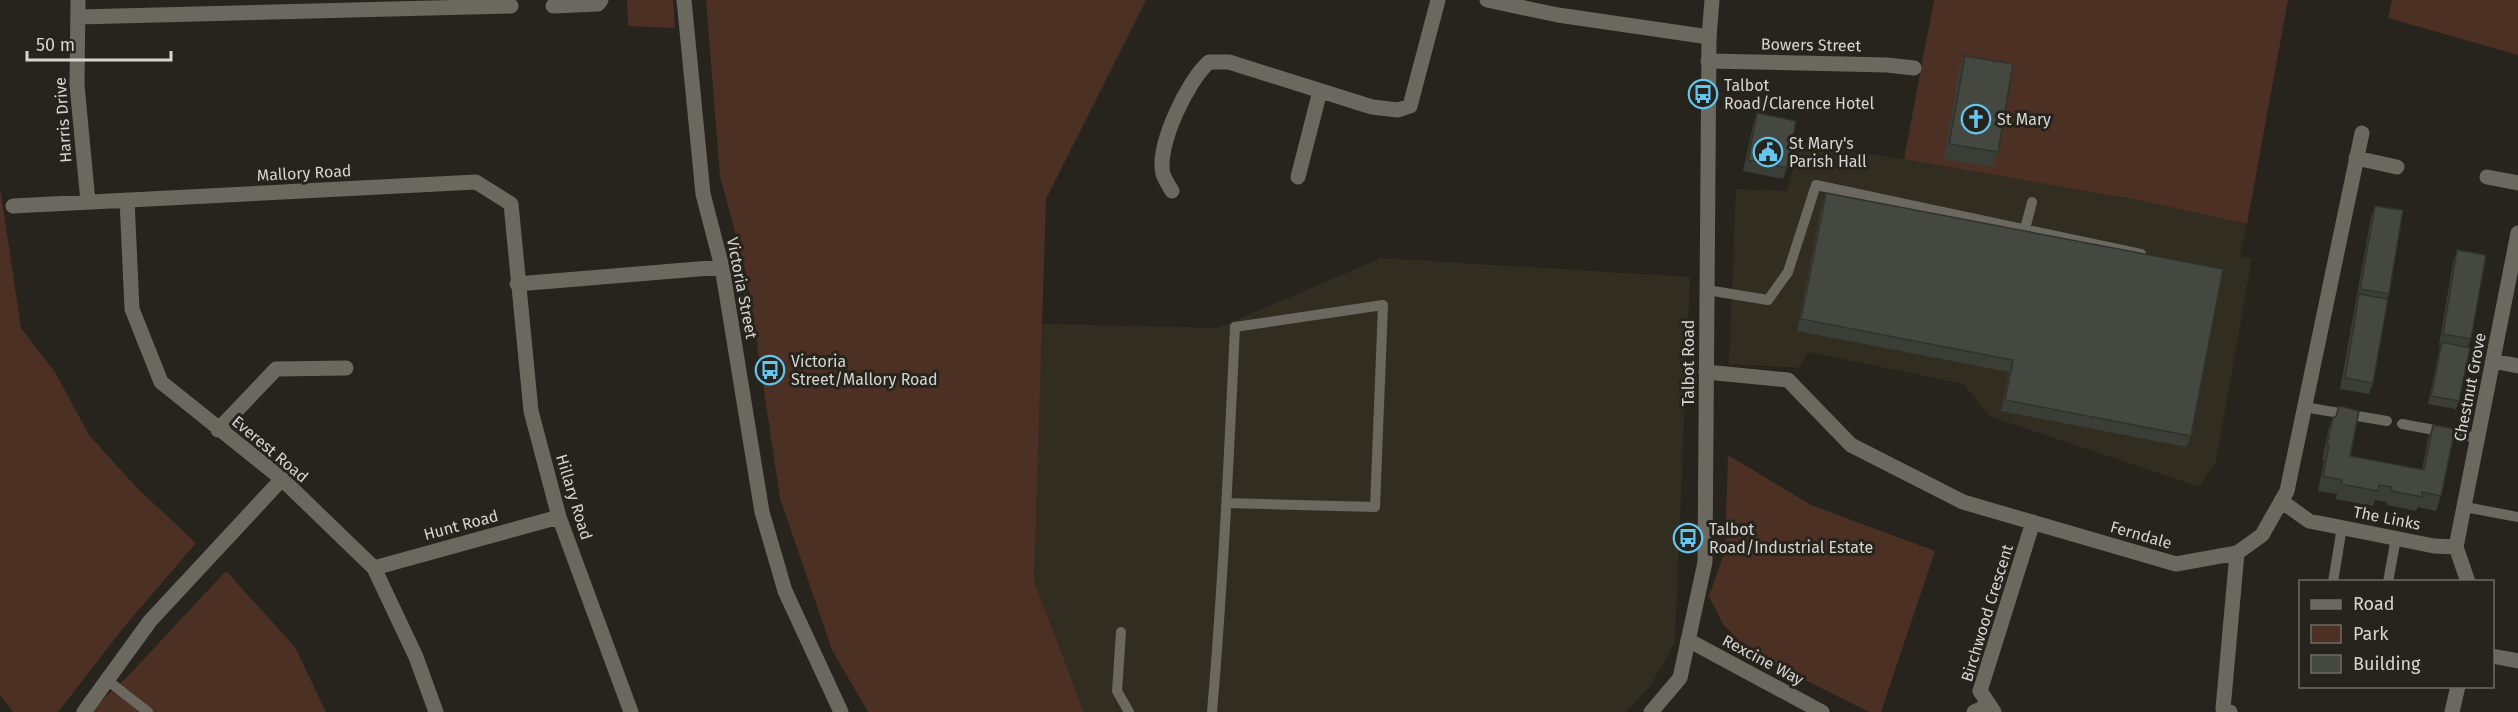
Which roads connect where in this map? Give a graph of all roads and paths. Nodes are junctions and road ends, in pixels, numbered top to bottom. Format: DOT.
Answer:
graph roads {
  1 [pos="78,0"];
  2 [pos="601,0"];
  3 [pos="684,0"];
  4 [pos="1438,0"];
  5 [pos="1712,0"];
  6 [pos="1494,1"];
  7 [pos="454,4"];
  8 [pos="511,6"];
  9 [pos="553,6"];
  10 [pos="78,16"];
  11 [pos="1708,37"];
  12 [pos="1708,61"];
  13 [pos="1914,68"];
  14 [pos="1320,90"];
  15 [pos="2362,133"];
  16 [pos="2356,158"];
  17 [pos="2397,167"];
  18 [pos="1298,177"];
  19 [pos="2487,177"];
  20 [pos="2518,183"];
  21 [pos="1172,191"];
  22 [pos="127,200"];
  23 [pos="88,202"];
  24 [pos="2032,202"];
  25 [pos="13,206"];
  26 [pos="2025,229"];
  27 [pos="2518,233"];
  28 [pos="2147,255"];
  29 [pos="722,267"];
  30 [pos="517,284"];
  31 [pos="1707,290"];
  32 [pos="2493,361"];
  33 [pos="2518,366"];
  34 [pos="346,368"];
  35 [pos="1706,372"];
  36 [pos="2304,407"];
  37 [pos="2387,421"];
  38 [pos="2402,424"];
  39 [pos="218,429"];
  40 [pos="2478,438"];
  41 [pos="282,479"];
  42 [pos="2281,501"];
  43 [pos="1227,503"];
  44 [pos="2465,507"];
  45 [pos="559,517"];
  46 [pos="2518,518"];
  47 [pos="2033,522"];
  48 [pos="2342,527"];
  49 [pos="2396,538"];
  50 [pos="2456,547"];
  51 [pos="2237,553"];
  52 [pos="374,568"];
  53 [pos="2333,580"];
  54 [pos="2388,580"];
  55 [pos="2467,580"];
  56 [pos="1121,632"];
  57 [pos="1688,640"];
  58 [pos="2494,656"];
  59 [pos="2518,661"];
  60 [pos="106,680"];
  61 [pos="2458,688"];
  62 [pos="1991,708"];
  63 [pos="2224,711"];
  64 [pos="84,712"];
  65 [pos="148,712"];
  66 [pos="436,712"];
  67 [pos="631,712"];
  68 [pos="841,712"];
  69 [pos="1129,712"];
  70 [pos="1212,712"];
  71 [pos="1650,712"];
  72 [pos="1822,712"];
  73 [pos="1974,712"];
  74 [pos="2452,712"];
  1 -- 10 [label="street, Harris Drive"];
  2 -- 9 [label="street"];
  3 -- 29 [label="street, Victoria Street"];
  4 -- 14 [label="street"];
  5 -- 11 [label="street, Talbot Road"];
  6 -- 11 [label="street"];
  7 -- 8 [label="street"];
  7 -- 10 [label="street"];
  10 -- 23 [label="street, Harris Drive"];
  11 -- 12 [label="street, Talbot Road"];
  12 -- 13 [label="street, Bowers Street"];
  12 -- 31 [label="street, Talbot Road"];
  14 -- 18 [label="street"];
  14 -- 21 [label="street"];
  15 -- 16 [label="street, Ferndale"];
  16 -- 17 [label="street"];
  16 -- 36 [label="street, Ferndale"];
  19 -- 20 [label="street"];
  22 -- 23 [label="street, Mallory Road"];
  22 -- 30 [label="street, Mallory Road"];
  22 -- 39 [label="street, Everest Road"];
  23 -- 25 [label="street, Mallory Road"];
  24 -- 26 [label="lane"];
  26 -- 28 [label="lane"];
  26 -- 31 [label="lane"];
  27 -- 32 [label="street, Chestnut Grove"];
  29 -- 30 [label="street"];
  29 -- 68 [label="street, Victoria Street"];
  30 -- 45 [label="street, Hillary Road"];
  31 -- 35 [label="street, Talbot Road"];
  32 -- 33 [label="street"];
  32 -- 40 [label="street, Chestnut Grove"];
  34 -- 39 [label="street"];
  35 -- 47 [label="street, Ferndale"];
  35 -- 57 [label="street, Talbot Road"];
  36 -- 37 [label="lane"];
  36 -- 42 [label="street, Ferndale"];
  38 -- 40 [label="lane"];
  39 -- 41 [label="street, Everest Road"];
  40 -- 44 [label="street, Chestnut Grove"];
  41 -- 52 [label="street, Everest Road"];
  41 -- 60 [label="street"];
  42 -- 48 [label="street, The Links"];
  42 -- 51 [label="street, Ferndale"];
  43 -- 43 [label="lane"];
  43 -- 70 [label="lane"];
  44 -- 46 [label="lane"];
  44 -- 50 [label="street, Chestnut Grove"];
  45 -- 52 [label="street, Hunt Road"];
  45 -- 67 [label="street, Hillary Road"];
  47 -- 51 [label="street, Ferndale"];
  47 -- 62 [label="street, Birchwood Crescent"];
  48 -- 49 [label="street, The Links"];
  48 -- 53 [label="lane"];
  49 -- 50 [label="street, The Links"];
  49 -- 54 [label="lane"];
  50 -- 55 [label="street"];
  51 -- 63 [label="street"];
  52 -- 66 [label="street, Everest Road"];
  56 -- 69 [label="lane"];
  57 -- 71 [label="street, Talbot Road"];
  57 -- 72 [label="street, Rexcine Way"];
  58 -- 59 [label="street"];
  60 -- 64 [label="street"];
  60 -- 65 [label="lane"];
  61 -- 74 [label="street"];
  62 -- 73 [label="street"];
}
